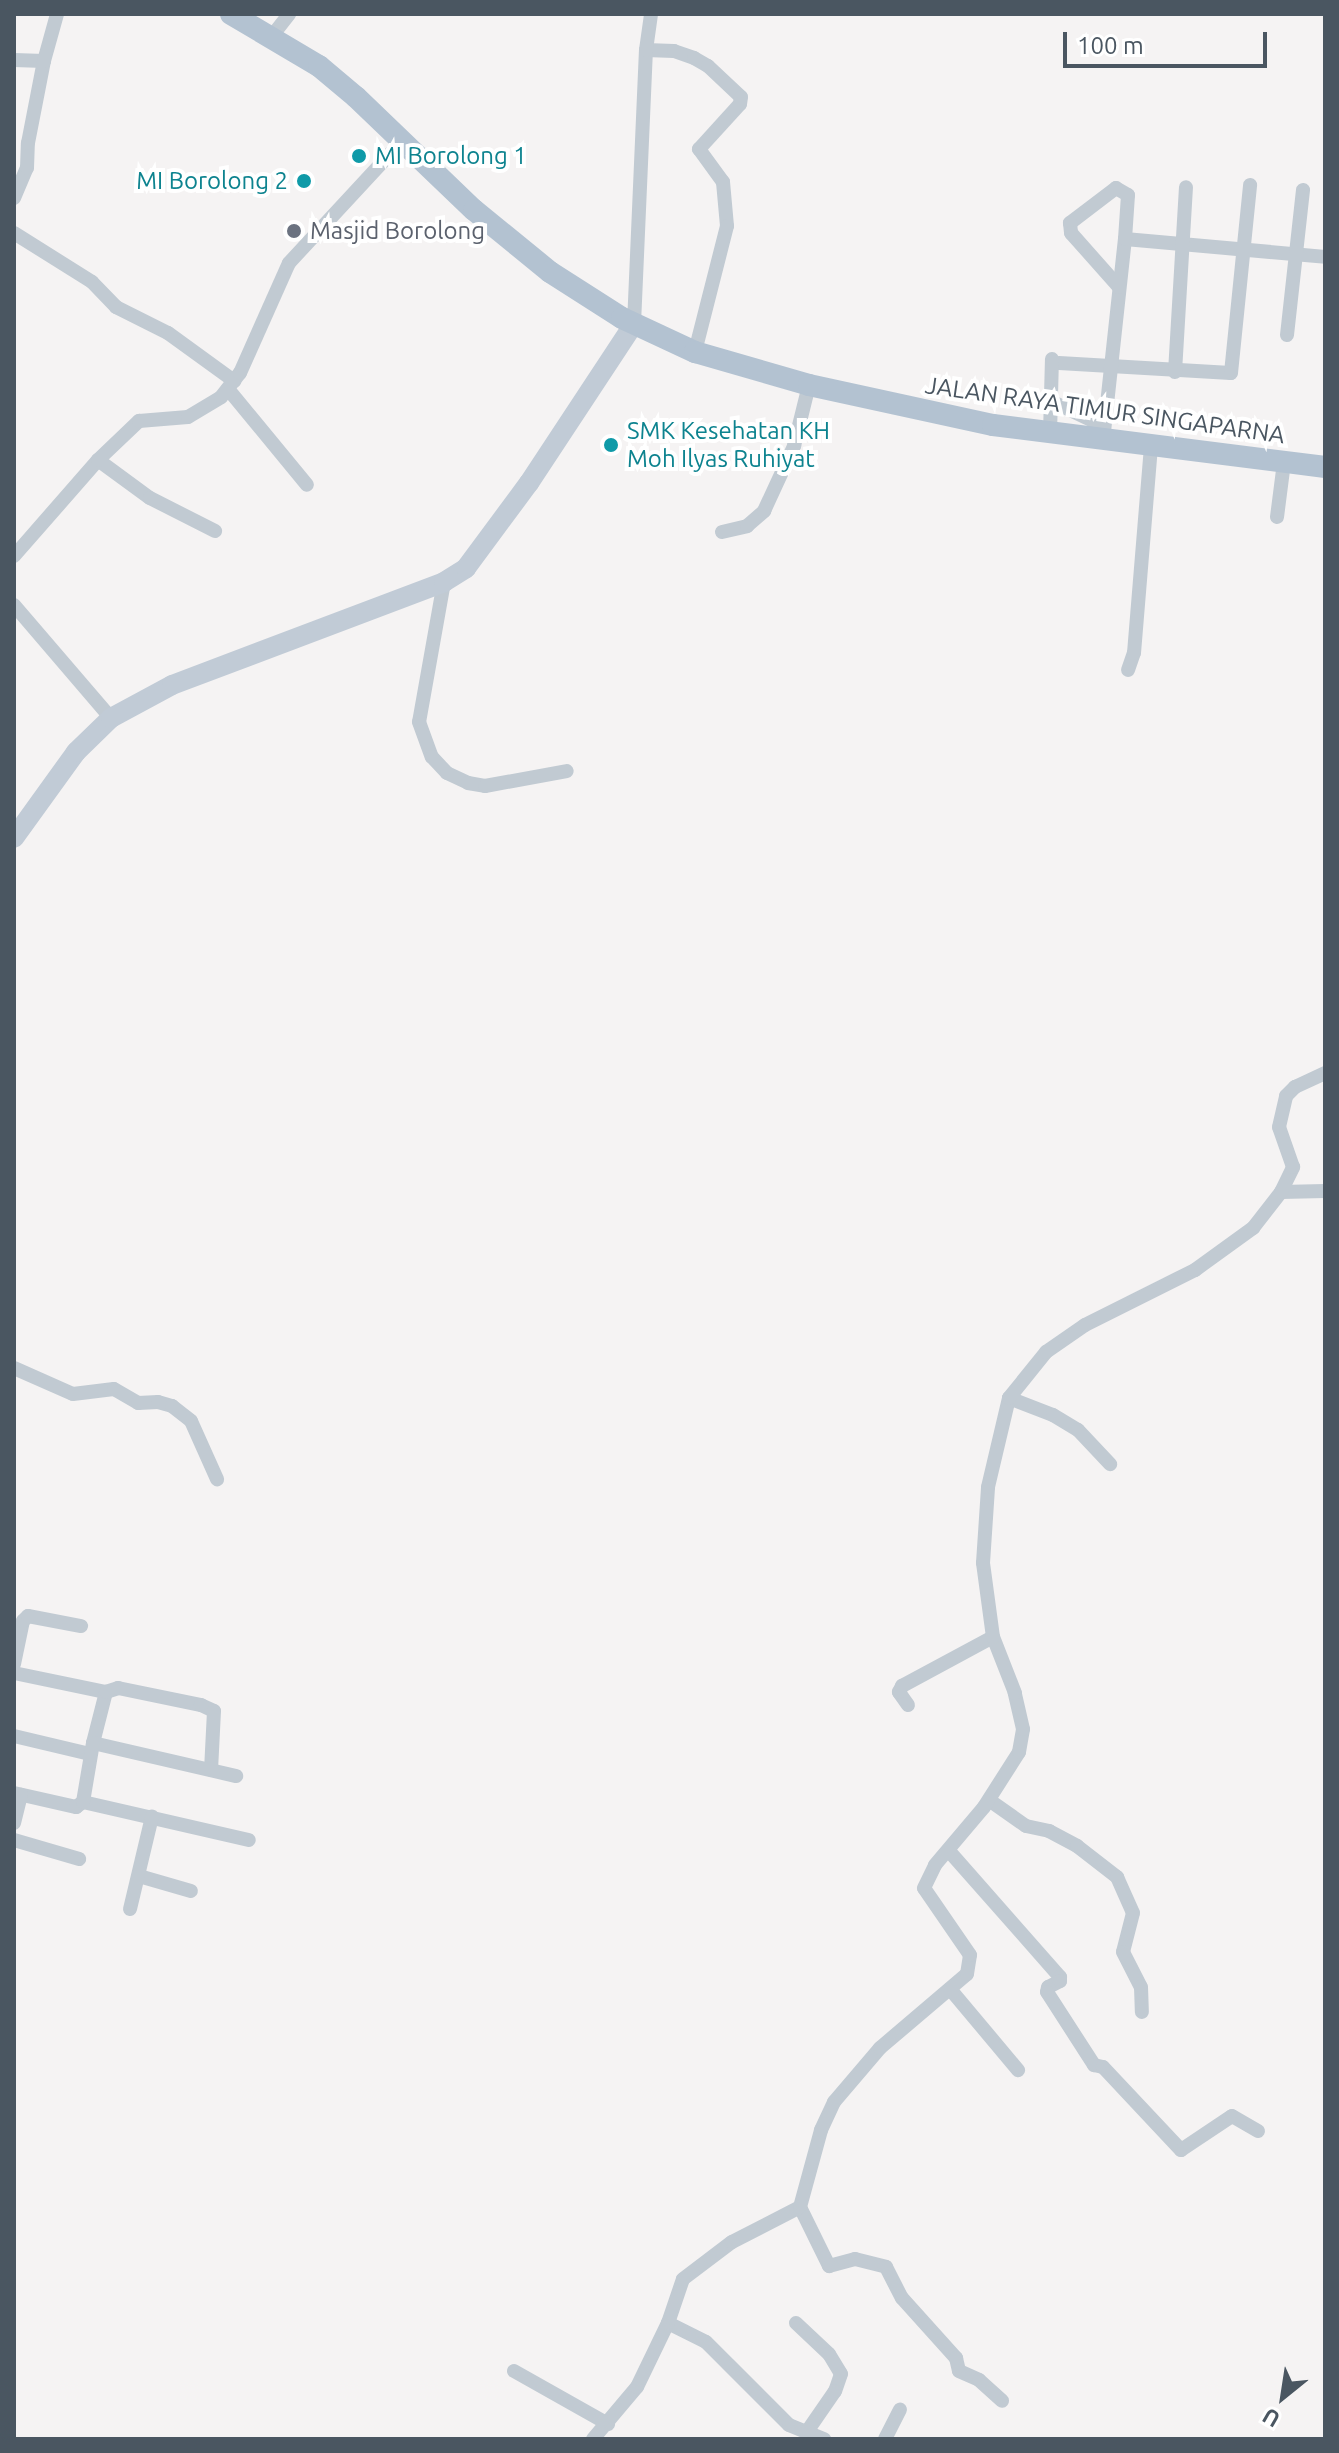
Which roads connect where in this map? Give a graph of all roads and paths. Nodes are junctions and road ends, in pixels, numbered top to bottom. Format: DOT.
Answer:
graph roads {
  1 [pos="57,14"];
  2 [pos="231,14"];
  3 [pos="289,14"];
  4 [pos="651,14"];
  5 [pos="272,36"];
  6 [pos="646,50"];
  7 [pos="14,60"];
  8 [pos="44,61"];
  9 [pos="402,141"];
  10 [pos="1250,185"];
  11 [pos="1186,187"];
  12 [pos="1303,190"];
  13 [pos="14,198"];
  14 [pos="14,233"];
  15 [pos="1125,239"];
  16 [pos="1185,243"];
  17 [pos="1243,248"];
  18 [pos="1296,254"];
  19 [pos="1325,257"];
  20 [pos="1119,287"];
  21 [pos="634,324"];
  22 [pos="1287,335"];
  23 [pos="695,352"];
  24 [pos="1112,367"];
  25 [pos="1175,372"];
  26 [pos="231,385"];
  27 [pos="809,385"];
  28 [pos="1053,402"];
  29 [pos="1104,433"];
  30 [pos="1050,434"];
  31 [pos="1151,446"];
  32 [pos="98,460"];
  33 [pos="1284,462"];
  34 [pos="1325,467"];
  35 [pos="307,485"];
  36 [pos="1277,517"];
  37 [pos="215,531"];
  38 [pos="722,532"];
  39 [pos="14,556"];
  40 [pos="444,582"];
  41 [pos="14,605"];
  42 [pos="1128,670"];
  43 [pos="111,718"];
  44 [pos="567,771"];
  45 [pos="14,838"];
  46 [pos="1325,1073"];
  47 [pos="1325,1191"];
  48 [pos="1281,1192"];
  49 [pos="14,1368"];
  50 [pos="1009,1398"];
  51 [pos="1110,1464"];
  52 [pos="217,1479"];
  53 [pos="81,1626"];
  54 [pos="993,1637"];
  55 [pos="14,1664"];
  56 [pos="14,1673"];
  57 [pos="106,1692"];
  58 [pos="908,1705"];
  59 [pos="14,1736"];
  60 [pos="91,1748"];
  61 [pos="211,1770"];
  62 [pos="236,1776"];
  63 [pos="17,1794"];
  64 [pos="989,1800"];
  65 [pos="83,1802"];
  66 [pos="152,1817"];
  67 [pos="14,1823"];
  68 [pos="14,1840"];
  69 [pos="249,1840"];
  70 [pos="949,1851"];
  71 [pos="79,1859"];
  72 [pos="139,1876"];
  73 [pos="191,1891"];
  74 [pos="130,1909"];
  75 [pos="950,1989"];
  76 [pos="1142,2012"];
  77 [pos="1018,2070"];
  78 [pos="1258,2131"];
  79 [pos="800,2207"];
  80 [pos="668,2323"];
  81 [pos="796,2323"];
  82 [pos="514,2371"];
  83 [pos="1002,2401"];
  84 [pos="900,2410"];
  85 [pos="608,2424"];
  86 [pos="808,2430"];
  87 [pos="593,2439"];
  88 [pos="824,2439"];
  89 [pos="885,2439"];
  1 -- 8 [label="street"];
  2 -- 5 [label="main road, JALAN RAYA TIMUR SINGAPARNA"];
  3 -- 5 [label="street"];
  4 -- 6 [label="street"];
  5 -- 9 [label="main road, JALAN RAYA TIMUR SINGAPARNA"];
  6 -- 21 [label="street"];
  6 -- 23 [label="street"];
  7 -- 8 [label="street"];
  8 -- 13 [label="street"];
  9 -- 21 [label="main road, JALAN RAYA TIMUR SINGAPARNA"];
  9 -- 26 [label="street"];
  10 -- 17 [label="street"];
  11 -- 16 [label="street"];
  12 -- 18 [label="street"];
  14 -- 26 [label="street"];
  15 -- 16 [label="street"];
  15 -- 20 [label="street"];
  15 -- 20 [label="street"];
  16 -- 17 [label="street"];
  16 -- 25 [label="street"];
  17 -- 18 [label="street"];
  17 -- 25 [label="street"];
  18 -- 19 [label="street"];
  18 -- 22 [label="street"];
  20 -- 24 [label="street"];
  21 -- 23 [label="main road, JALAN RAYA TIMUR SINGAPARNA"];
  21 -- 40 [label="main road"];
  23 -- 27 [label="main road, JALAN RAYA TIMUR SINGAPARNA"];
  24 -- 25 [label="street"];
  24 -- 28 [label="street"];
  24 -- 29 [label="street"];
  26 -- 32 [label="street"];
  26 -- 35 [label="street"];
  27 -- 30 [label="main road, JALAN RAYA TIMUR SINGAPARNA"];
  27 -- 38 [label="street"];
  28 -- 29 [label="street"];
  28 -- 30 [label="street"];
  29 -- 30 [label="main road, JALAN RAYA TIMUR SINGAPARNA"];
  29 -- 31 [label="main road, JALAN RAYA TIMUR SINGAPARNA"];
  31 -- 33 [label="main road, JALAN RAYA TIMUR SINGAPARNA"];
  31 -- 42 [label="street"];
  32 -- 37 [label="street"];
  32 -- 39 [label="street"];
  33 -- 34 [label="main road, JALAN RAYA TIMUR SINGAPARNA"];
  33 -- 36 [label="street"];
  40 -- 43 [label="main road"];
  40 -- 44 [label="street"];
  41 -- 43 [label="street"];
  43 -- 45 [label="main road"];
  46 -- 48 [label="street"];
  47 -- 48 [label="street"];
  48 -- 50 [label="street"];
  49 -- 52 [label="street"];
  50 -- 51 [label="street"];
  50 -- 54 [label="street"];
  53 -- 55 [label="street"];
  54 -- 58 [label="street"];
  54 -- 64 [label="street"];
  56 -- 57 [label="street"];
  57 -- 60 [label="street"];
  57 -- 61 [label="street"];
  59 -- 60 [label="street"];
  60 -- 61 [label="street"];
  60 -- 65 [label="street"];
  61 -- 62 [label="street"];
  63 -- 65 [label="street"];
  63 -- 67 [label="street"];
  64 -- 70 [label="street"];
  64 -- 76 [label="street"];
  65 -- 66 [label="street"];
  66 -- 69 [label="street"];
  66 -- 72 [label="street"];
  68 -- 71 [label="street"];
  70 -- 75 [label="street"];
  70 -- 78 [label="street"];
  72 -- 73 [label="street"];
  72 -- 74 [label="street"];
  75 -- 77 [label="street"];
  75 -- 79 [label="street"];
  79 -- 80 [label="street"];
  79 -- 83 [label="street"];
  80 -- 85 [label="street"];
  80 -- 86 [label="street"];
  81 -- 86 [label="street"];
  82 -- 85 [label="street"];
  84 -- 89 [label="street"];
  85 -- 87 [label="street"];
  86 -- 88 [label="street"];
}
